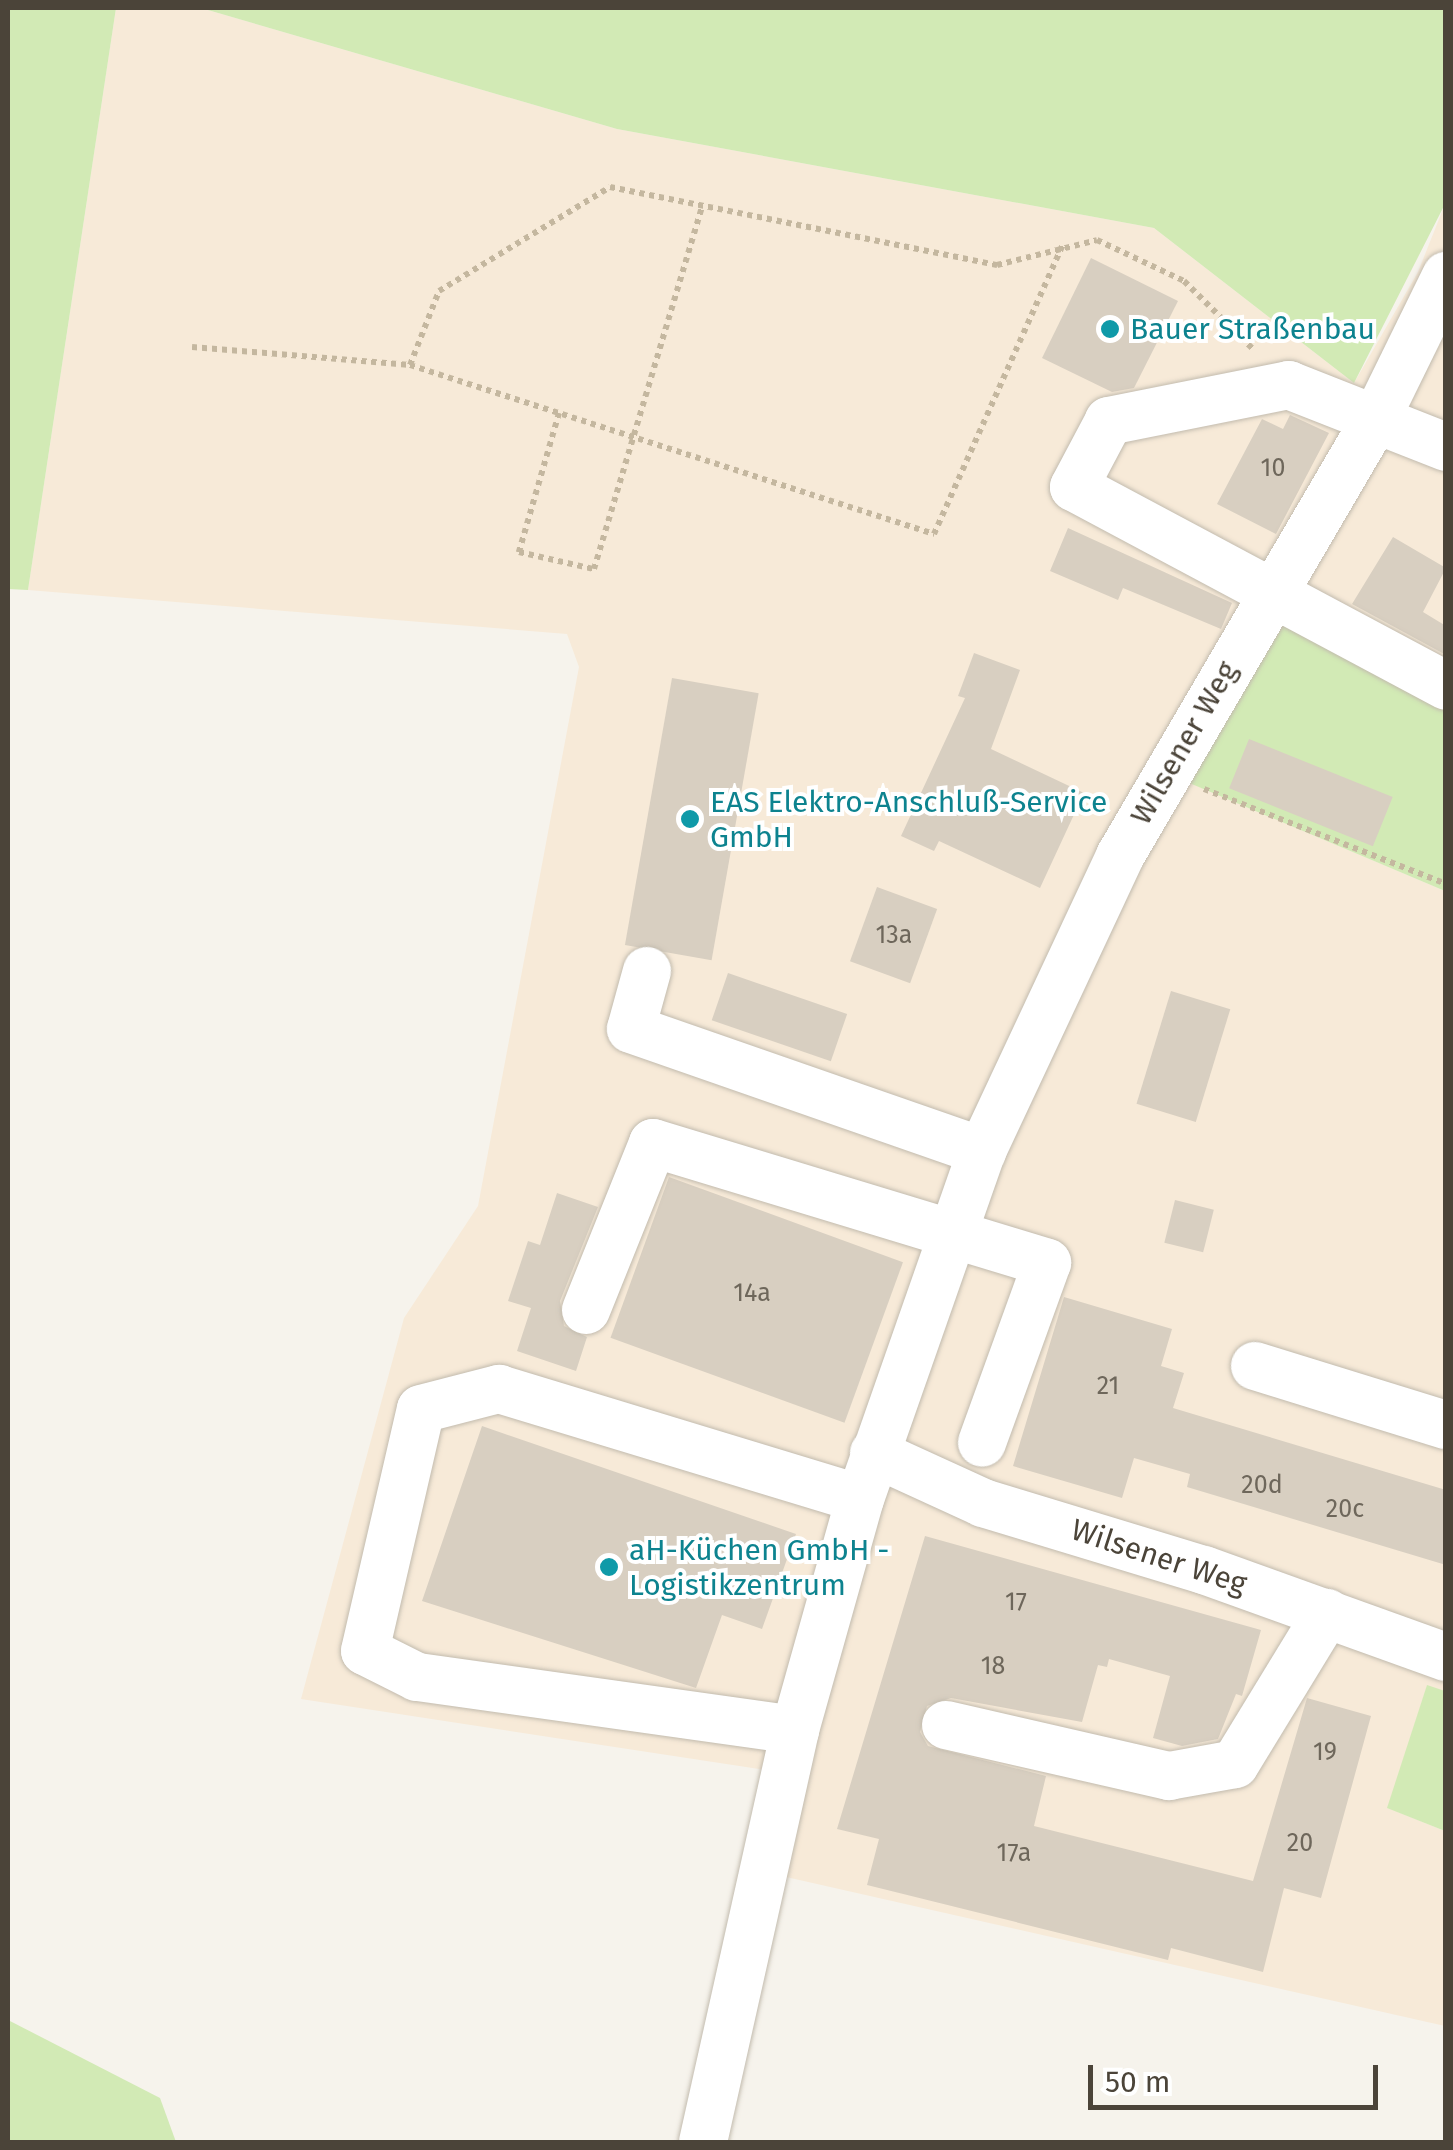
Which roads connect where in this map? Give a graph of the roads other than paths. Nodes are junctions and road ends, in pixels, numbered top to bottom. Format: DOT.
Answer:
graph roads {
  1 [pos="1446,276"];
  2 [pos="1378,414"];
  3 [pos="1446,446"];
  4 [pos="1270,596"];
  5 [pos="1446,686"];
  6 [pos="647,971"];
  7 [pos="982,1152"];
  8 [pos="951,1232"];
  9 [pos="586,1310"];
  10 [pos="1255,1366"];
  11 [pos="1446,1426"];
  12 [pos="982,1443"];
  13 [pos="874,1453"];
  14 [pos="860,1498"];
  15 [pos="1327,1613"];
  16 [pos="1446,1657"];
  17 [pos="946,1726"];
  18 [pos="795,1730"];
  19 [pos="703,2142"];
  1 -- 2 [label="street, Wilsener Weg"];
  2 -- 3 [label="street"];
  2 -- 4 [label="street, Wilsener Weg"];
  2 -- 4 [label="street"];
  4 -- 5 [label="street"];
  4 -- 7 [label="street, Wilsener Weg"];
  6 -- 7 [label="street"];
  7 -- 8 [label="street, Wilsener Weg"];
  8 -- 9 [label="street"];
  8 -- 12 [label="street"];
  8 -- 13 [label="street, Wilsener Weg"];
  10 -- 11 [label="street"];
  13 -- 14 [label="street, Wilsener Weg"];
  13 -- 15 [label="street, Wilsener Weg"];
  14 -- 18 [label="street, Wilsener Weg"];
  14 -- 18 [label="street"];
  15 -- 16 [label="street, Wilsener Weg"];
  15 -- 17 [label="street"];
  18 -- 19 [label="street, Wilsener Weg"];
}
